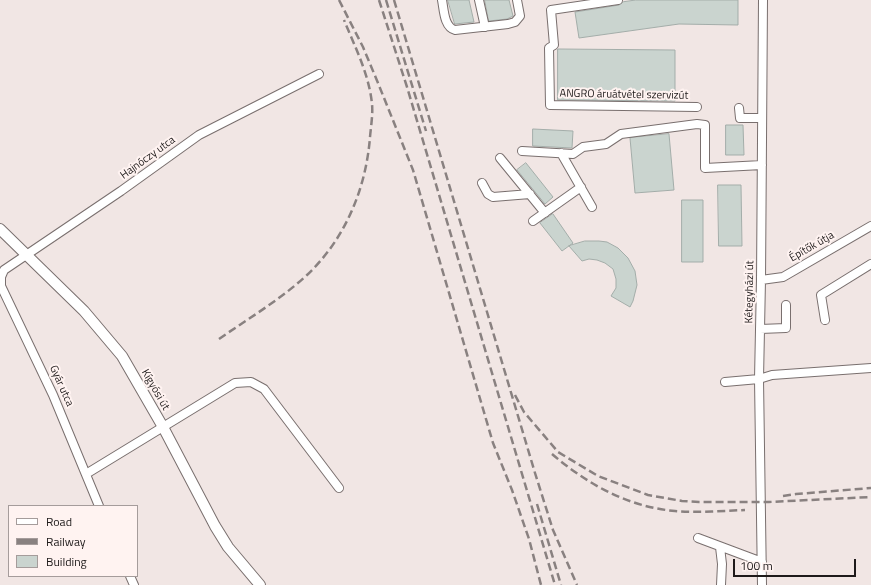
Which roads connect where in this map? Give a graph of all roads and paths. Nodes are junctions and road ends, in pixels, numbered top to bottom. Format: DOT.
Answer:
graph roads {
  1 [pos="442,0"];
  2 [pos="479,0"];
  3 [pos="518,0"];
  4 [pos="618,0"];
  5 [pos="763,0"];
  6 [pos="486,27"];
  7 [pos="319,74"];
  8 [pos="697,107"];
  9 [pos="739,108"];
  10 [pos="762,118"];
  11 [pos="522,152"];
  12 [pos="561,153"];
  13 [pos="500,158"];
  14 [pos="762,165"];
  15 [pos="482,182"];
  16 [pos="581,187"];
  17 [pos="530,194"];
  18 [pos="592,207"];
  19 [pos="544,213"];
  20 [pos="533,221"];
  21 [pos="871,226"];
  22 [pos="0,229"];
  23 [pos="25,255"];
  24 [pos="871,264"];
  25 [pos="1,277"];
  26 [pos="761,280"];
  27 [pos="786,305"];
  28 [pos="825,320"];
  29 [pos="760,329"];
  30 [pos="871,368"];
  31 [pos="759,379"];
  32 [pos="725,382"];
  33 [pos="163,427"];
  34 [pos="86,474"];
  35 [pos="339,488"];
  36 [pos="100,505"];
  37 [pos="698,538"];
  38 [pos="720,547"];
  39 [pos="762,562"];
  40 [pos="260,585"];
  41 [pos="721,585"];
  42 [pos="762,585"];
  1 -- 6 [label="street"];
  2 -- 6 [label="street"];
  3 -- 6 [label="street"];
  4 -- 8 [label="street, ANGRO áruátvétel szervizút"];
  5 -- 10 [label="street, Kétegyházi út"];
  7 -- 23 [label="street, Hajnóczy utca"];
  9 -- 10 [label="street"];
  10 -- 14 [label="street, Kétegyházi út"];
  11 -- 12 [label="street"];
  12 -- 14 [label="street"];
  12 -- 16 [label="street"];
  13 -- 17 [label="street"];
  14 -- 26 [label="street, Kétegyházi út"];
  15 -- 17 [label="street"];
  16 -- 18 [label="street"];
  16 -- 19 [label="street"];
  17 -- 19 [label="street"];
  19 -- 20 [label="street"];
  21 -- 26 [label="street, Építők útja"];
  22 -- 23 [label="main road, Kígyósi út"];
  23 -- 25 [label="street, Hajnóczy utca"];
  23 -- 33 [label="main road, Kígyósi út"];
  24 -- 28 [label="street"];
  25 -- 34 [label="street, Gyár utca"];
  26 -- 29 [label="street, Kétegyházi út"];
  27 -- 29 [label="street"];
  29 -- 31 [label="street, Kétegyházi út"];
  30 -- 31 [label="street"];
  31 -- 32 [label="street"];
  31 -- 39 [label="street, Kétegyházi út"];
  33 -- 34 [label="street"];
  33 -- 35 [label="street"];
  33 -- 40 [label="main road, Kígyósi út"];
  34 -- 36 [label="street, Gyár utca"];
  37 -- 38 [label="street"];
  38 -- 39 [label="street"];
  38 -- 41 [label="street"];
  39 -- 42 [label="street, Kétegyházi út"];
}
